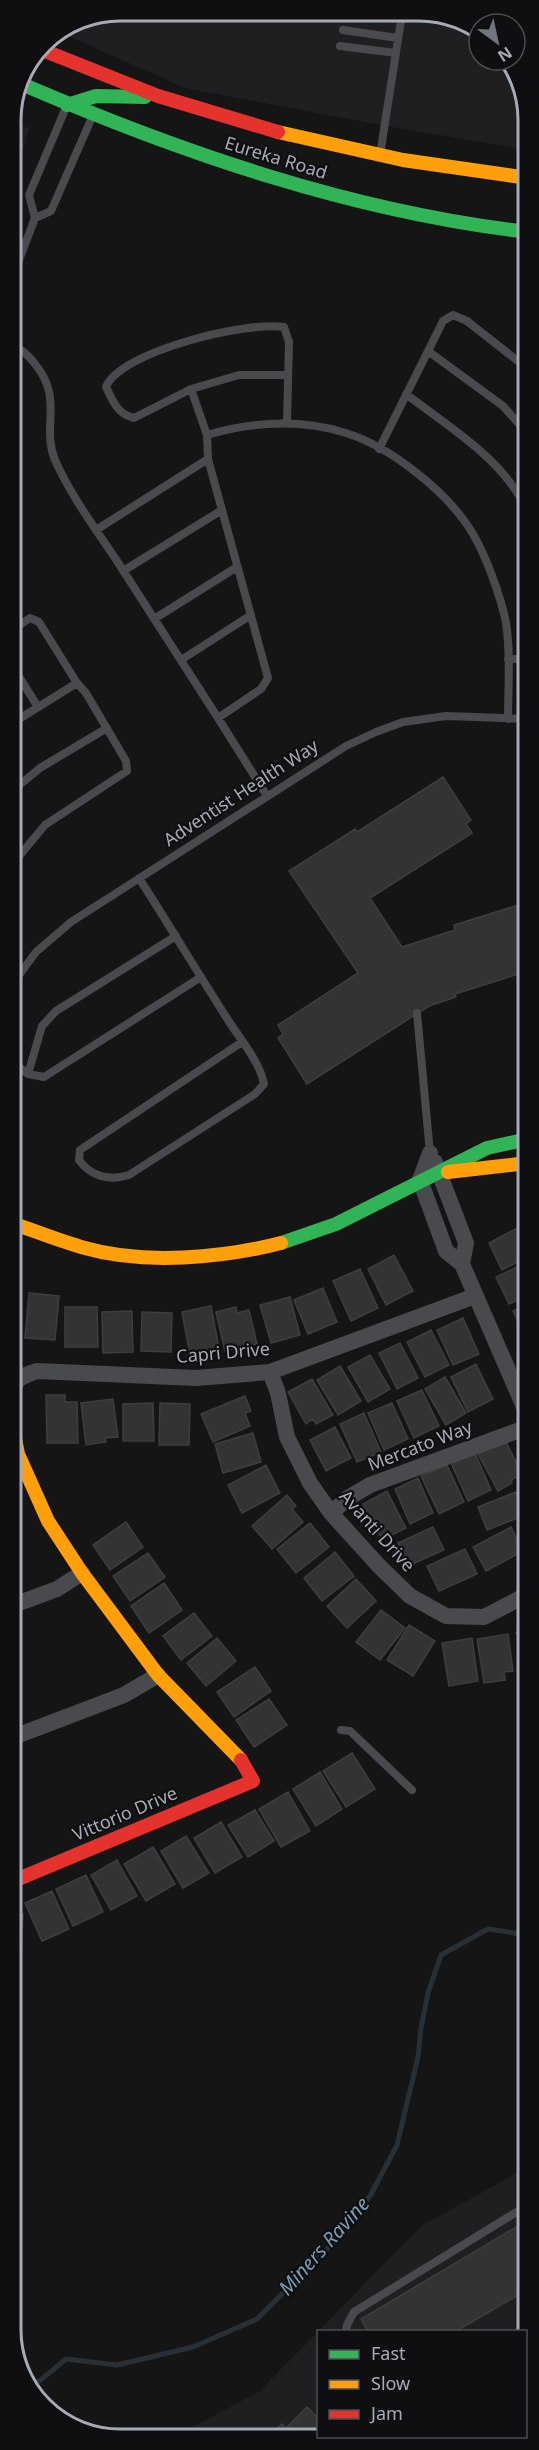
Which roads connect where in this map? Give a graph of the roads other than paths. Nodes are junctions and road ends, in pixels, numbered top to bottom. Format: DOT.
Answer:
graph roads {
  1 [pos="401,21"];
  2 [pos="343,30"];
  3 [pos="398,38"];
  4 [pos="340,46"];
  5 [pos="49,52"];
  6 [pos="396,53"];
  7 [pos="27,86"];
  8 [pos="165,97"];
  9 [pos="67,105"];
  10 [pos="93,114"];
  11 [pos="380,156"];
  12 [pos="518,177"];
  13 [pos="35,218"];
  14 [pos="518,231"];
  15 [pos="21,255"];
  16 [pos="21,349"];
  17 [pos="428,351"];
  18 [pos="518,361"];
  19 [pos="288,375"];
  20 [pos="191,389"];
  21 [pos="406,394"];
  22 [pos="287,423"];
  23 [pos="518,423"];
  24 [pos="207,435"];
  25 [pos="379,449"];
  26 [pos="208,459"];
  27 [pos="518,495"];
  28 [pos="222,510"];
  29 [pos="96,530"];
  30 [pos="237,567"];
  31 [pos="123,571"];
  32 [pos="251,615"];
  33 [pos="154,619"];
  34 [pos="21,624"];
  35 [pos="507,659"];
  36 [pos="518,659"];
  37 [pos="181,660"];
  38 [pos="21,680"];
  39 [pos="77,683"];
  40 [pos="38,707"];
  41 [pos="218,717"];
  42 [pos="21,718"];
  43 [pos="508,719"];
  44 [pos="518,719"];
  45 [pos="107,728"];
  46 [pos="21,784"];
  47 [pos="267,796"];
  48 [pos="21,854"];
  49 [pos="139,878"];
  50 [pos="176,936"];
  51 [pos="21,972"];
  52 [pos="201,977"];
  53 [pos="417,1013"];
  54 [pos="242,1042"];
  55 [pos="21,1069"];
  56 [pos="28,1074"];
  57 [pos="518,1141"];
  58 [pos="430,1153"];
  59 [pos="518,1165"];
  60 [pos="441,1173"];
  61 [pos="420,1180"];
  62 [pos="460,1226"];
  63 [pos="21,1227"];
  64 [pos="440,1233"];
  65 [pos="462,1264"];
  66 [pos="476,1296"];
  67 [pos="270,1372"];
  68 [pos="21,1377"];
  69 [pos="518,1393"];
  70 [pos="518,1431"];
  71 [pos="21,1468"];
  72 [pos="331,1513"];
  73 [pos="82,1574"];
  74 [pos="518,1599"];
  75 [pos="21,1602"];
  76 [pos="158,1675"];
  77 [pos="341,1730"];
  78 [pos="21,1734"];
  79 [pos="253,1781"];
  80 [pos="412,1790"];
  81 [pos="21,1878"];
  82 [pos="518,2211"];
  83 [pos="346,2330"];
  1 -- 3 [label="lane"];
  2 -- 3 [label="lane"];
  3 -- 6 [label="lane"];
  4 -- 6 [label="lane"];
  5 -- 8 [label="street, Eureka Road"];
  6 -- 11 [label="lane"];
  7 -- 9 [label="street, Eureka Road"];
  8 -- 9 [label="street"];
  8 -- 11 [label="street, Eureka Road"];
  9 -- 10 [label="street, Eureka Road"];
  9 -- 13 [label="lane"];
  10 -- 13 [label="lane"];
  10 -- 14 [label="street, Eureka Road"];
  11 -- 12 [label="street, Eureka Road"];
  13 -- 15 [label="lane"];
  16 -- 29 [label="lane"];
  17 -- 18 [label="lane"];
  17 -- 21 [label="lane"];
  17 -- 23 [label="lane"];
  19 -- 20 [label="lane"];
  19 -- 20 [label="lane"];
  19 -- 22 [label="lane"];
  20 -- 24 [label="lane"];
  21 -- 25 [label="lane"];
  21 -- 27 [label="lane"];
  22 -- 24 [label="lane"];
  22 -- 25 [label="lane"];
  24 -- 26 [label="lane"];
  25 -- 35 [label="lane"];
  26 -- 28 [label="lane"];
  26 -- 29 [label="lane"];
  28 -- 30 [label="lane"];
  28 -- 31 [label="lane"];
  29 -- 31 [label="lane"];
  30 -- 32 [label="lane"];
  30 -- 33 [label="lane"];
  31 -- 33 [label="lane"];
  32 -- 37 [label="lane"];
  32 -- 41 [label="lane"];
  33 -- 37 [label="lane"];
  34 -- 39 [label="lane"];
  35 -- 36 [label="lane"];
  35 -- 43 [label="lane"];
  37 -- 41 [label="lane"];
  38 -- 40 [label="lane"];
  39 -- 40 [label="lane"];
  39 -- 45 [label="lane"];
  40 -- 42 [label="lane"];
  41 -- 47 [label="lane"];
  43 -- 44 [label="lane, Adventist Health Way"];
  43 -- 47 [label="lane, Adventist Health Way"];
  45 -- 46 [label="lane"];
  45 -- 48 [label="lane"];
  47 -- 49 [label="lane, Adventist Health Way"];
  49 -- 50 [label="lane"];
  49 -- 51 [label="lane, Adventist Health Way"];
  50 -- 52 [label="lane"];
  50 -- 56 [label="lane"];
  52 -- 54 [label="lane"];
  52 -- 56 [label="lane"];
  53 -- 58 [label="lane"];
  54 -- 54 [label="lane"];
  55 -- 56 [label="lane"];
  57 -- 60 [label="street"];
  58 -- 60 [label="street"];
  58 -- 61 [label="street"];
  59 -- 60 [label="street"];
  60 -- 61 [label="street"];
  60 -- 62 [label="street"];
  61 -- 63 [label="street"];
  61 -- 64 [label="street"];
  62 -- 64 [label="street"];
  62 -- 65 [label="street"];
  64 -- 65 [label="street"];
  65 -- 66 [label="street"];
  66 -- 67 [label="street, Capri Drive"];
  66 -- 69 [label="street"];
  67 -- 68 [label="street, Capri Drive"];
  67 -- 72 [label="street, Avanti Drive"];
  70 -- 72 [label="street, Mercato Way"];
  71 -- 73 [label="street, Capri Drive"];
  72 -- 74 [label="street, Avanti Drive"];
  73 -- 75 [label="street"];
  73 -- 76 [label="street, Capri Drive"];
  76 -- 78 [label="street"];
  76 -- 79 [label="street, Capri Drive"];
  77 -- 80 [label="lane"];
  79 -- 81 [label="street, Vittorio Drive"];
  82 -- 83 [label="lane"];
}
